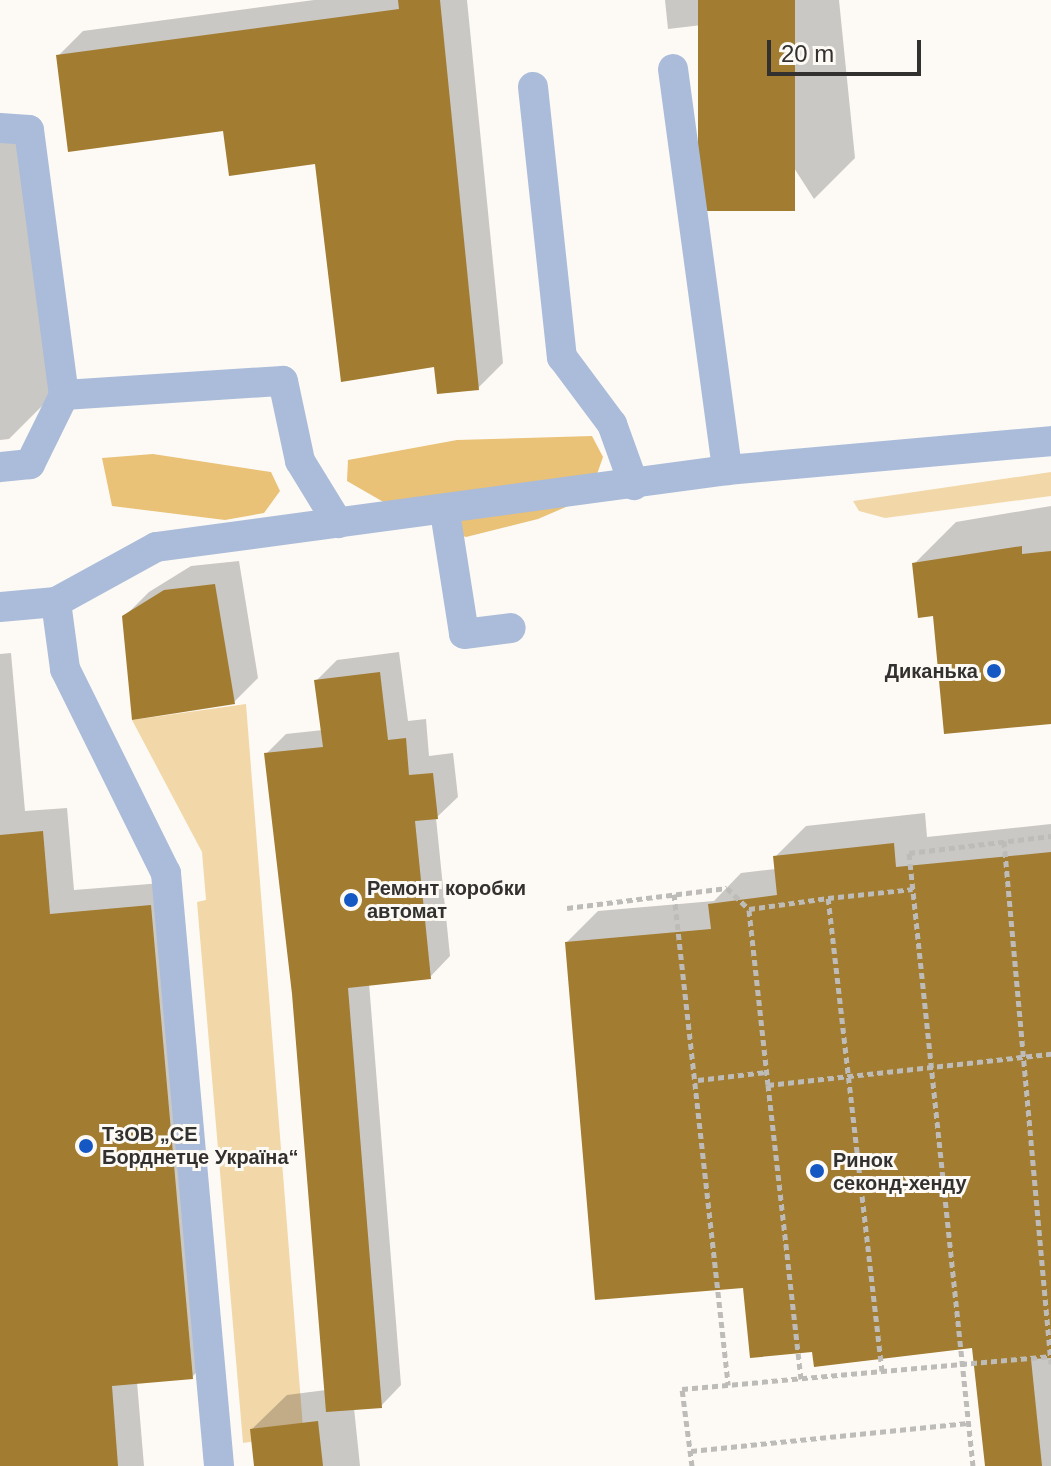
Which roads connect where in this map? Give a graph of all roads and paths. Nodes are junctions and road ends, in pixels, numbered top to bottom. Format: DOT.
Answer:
graph roads {
  1 [pos="673,69"];
  2 [pos="533,87"];
  3 [pos="0,128"];
  4 [pos="64,395"];
  5 [pos="1051,441"];
  6 [pos="0,467"];
  7 [pos="727,470"];
  8 [pos="634,485"];
  9 [pos="445,512"];
  10 [pos="338,523"];
  11 [pos="56,602"];
  12 [pos="0,607"];
  13 [pos="511,628"];
  14 [pos="1051,836"];
  15 [pos="1004,841"];
  16 [pos="913,889"];
  17 [pos="674,894"];
  18 [pos="828,898"];
  19 [pos="567,908"];
  20 [pos="749,909"];
  21 [pos="1051,1054"];
  22 [pos="1023,1057"];
  23 [pos="933,1069"];
  24 [pos="766,1072"];
  25 [pos="845,1078"];
  26 [pos="698,1080"];
  27 [pos="768,1085"];
  28 [pos="1050,1356"];
  29 [pos="962,1364"];
  30 [pos="1051,1364"];
  31 [pos="882,1371"];
  32 [pos="801,1379"];
  33 [pos="728,1385"];
  34 [pos="968,1423"];
  35 [pos="691,1451"];
  36 [pos="219,1466"];
  37 [pos="692,1466"];
  38 [pos="973,1466"];
  1 -- 7 [label="lane"];
  2 -- 8 [label="lane"];
  3 -- 4 [label="lane"];
  4 -- 6 [label="lane"];
  4 -- 10 [label="lane"];
  5 -- 7 [label="lane"];
  7 -- 8 [label="lane"];
  8 -- 9 [label="lane"];
  9 -- 10 [label="lane"];
  9 -- 13 [label="lane"];
  10 -- 11 [label="lane"];
  11 -- 12 [label="lane"];
  11 -- 36 [label="lane"];
  14 -- 15 [label="path"];
  15 -- 16 [label="path"];
  15 -- 22 [label="path"];
  16 -- 18 [label="path"];
  16 -- 23 [label="path"];
  17 -- 19 [label="path"];
  17 -- 20 [label="path"];
  17 -- 26 [label="path"];
  18 -- 20 [label="path"];
  18 -- 25 [label="path"];
  20 -- 24 [label="path"];
  21 -- 22 [label="path"];
  22 -- 23 [label="path"];
  22 -- 28 [label="path"];
  23 -- 25 [label="path"];
  23 -- 29 [label="path"];
  24 -- 26 [label="path"];
  24 -- 27 [label="path"];
  25 -- 27 [label="path"];
  25 -- 31 [label="path"];
  26 -- 33 [label="path"];
  27 -- 32 [label="path"];
  28 -- 29 [label="path"];
  28 -- 30 [label="path"];
  29 -- 31 [label="path"];
  29 -- 34 [label="path"];
  31 -- 32 [label="path"];
  32 -- 33 [label="path"];
  33 -- 35 [label="path"];
  34 -- 35 [label="path"];
  34 -- 38 [label="path"];
  35 -- 37 [label="path"];
}
